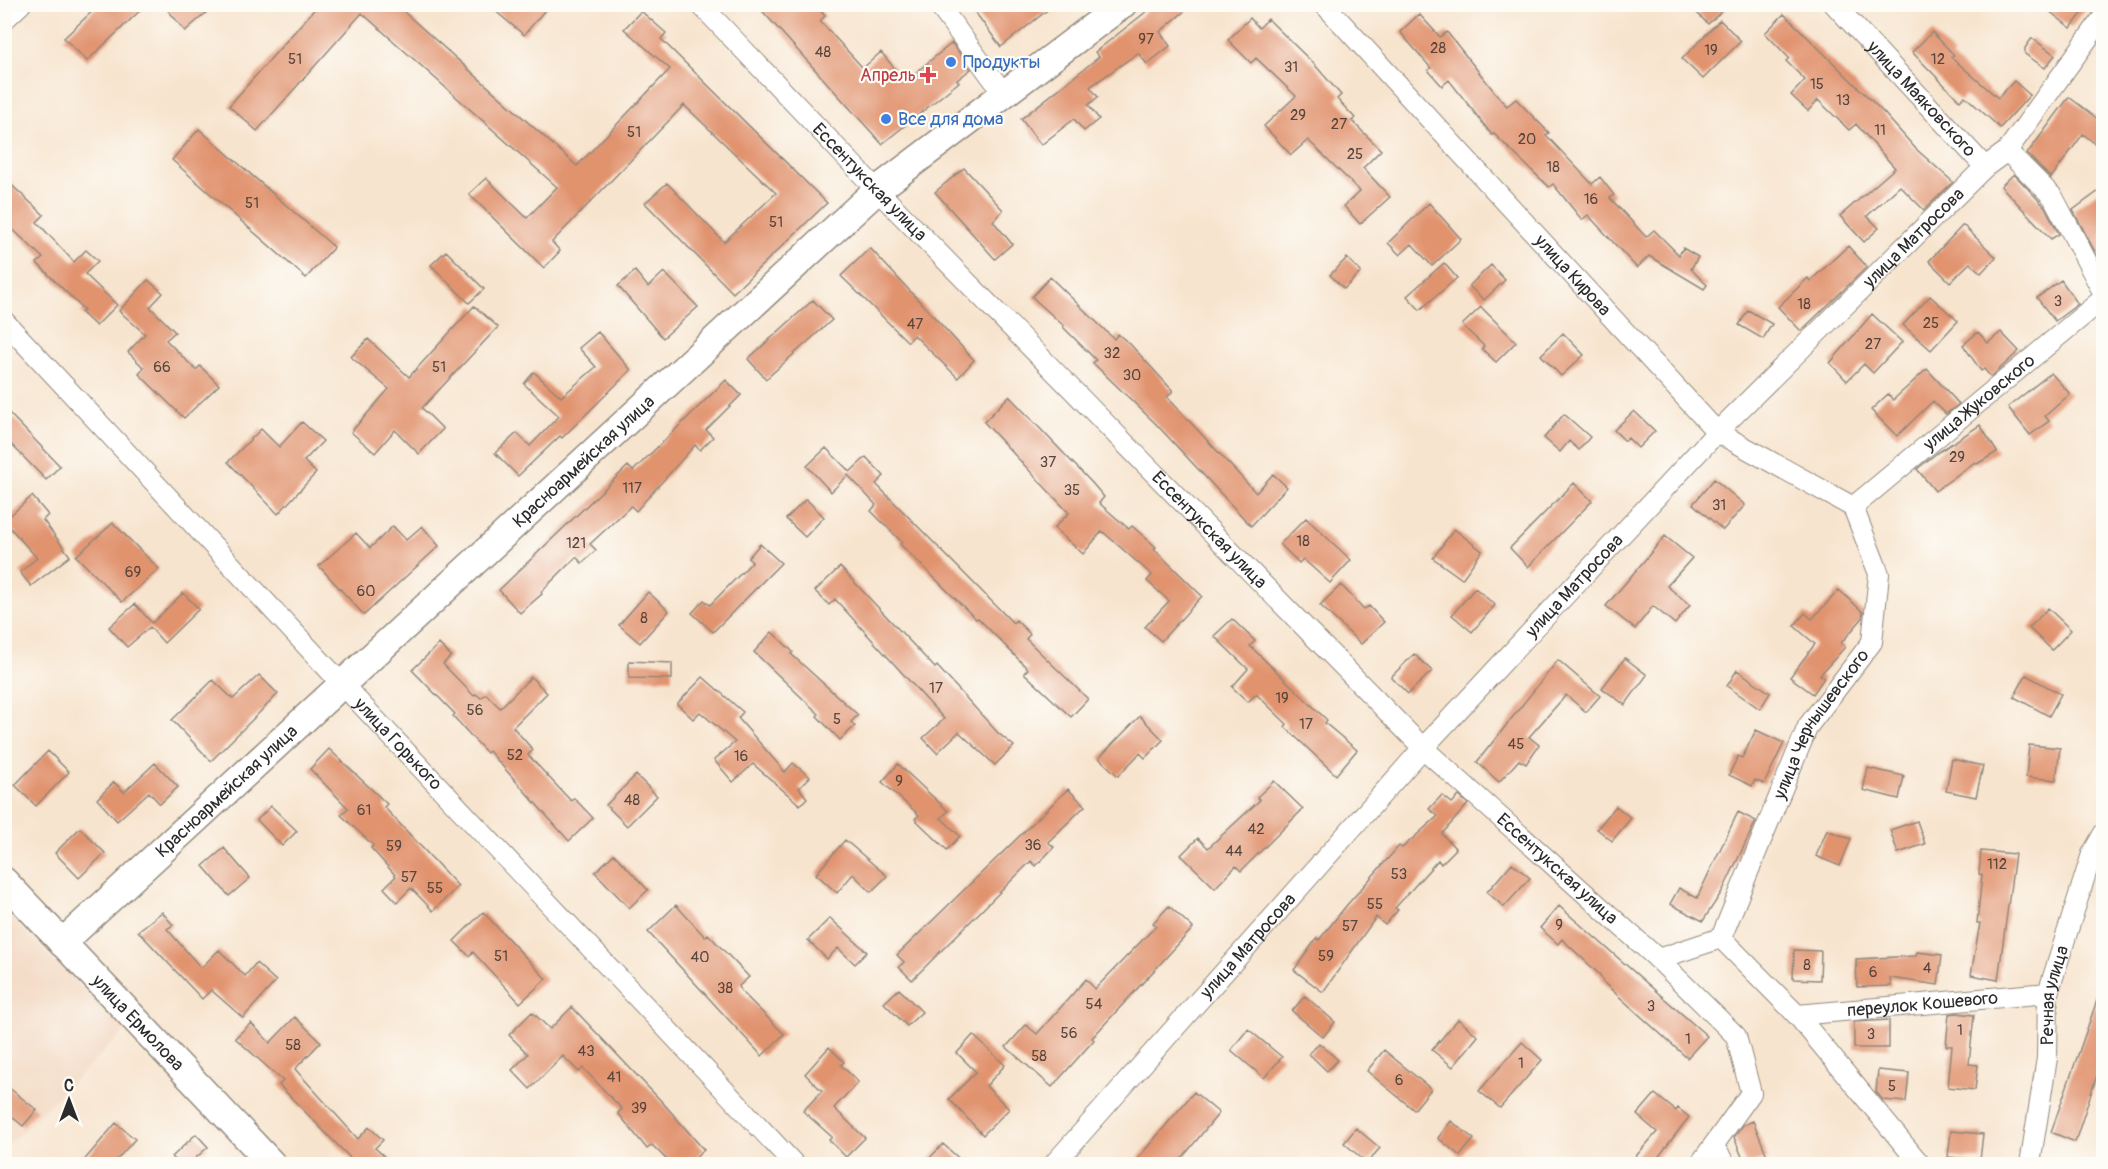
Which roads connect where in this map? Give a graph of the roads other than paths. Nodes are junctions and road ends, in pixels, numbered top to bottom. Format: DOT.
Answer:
graph roads {
  1 [pos="21,4"];
  2 [pos="700,4"];
  3 [pos="938,4"];
  4 [pos="1124,4"];
  5 [pos="1324,4"];
  6 [pos="1834,4"];
  7 [pos="2103,16"];
  8 [pos="4,20"];
  9 [pos="1004,94"];
  10 [pos="2007,151"];
  11 [pos="1985,167"];
  12 [pos="877,190"];
  13 [pos="2103,296"];
  14 [pos="4,321"];
  15 [pos="1717,432"];
  16 [pos="1853,507"];
  17 [pos="343,685"];
  18 [pos="1423,748"];
  19 [pos="2103,833"];
  20 [pos="4,881"];
  21 [pos="1721,938"];
  22 [pos="62,943"];
  23 [pos="1658,959"];
  24 [pos="2048,993"];
  25 [pos="1797,1015"];
  26 [pos="1714,1147"];
  27 [pos="272,1164"];
  28 [pos="794,1164"];
  29 [pos="1054,1164"];
  30 [pos="1700,1164"];
  31 [pos="1725,1164"];
  32 [pos="1920,1164"];
  33 [pos="2030,1164"];
  1 -- 8 [label="street"];
  2 -- 12 [label="street, Ессентукская улица"];
  3 -- 9 [label="street"];
  4 -- 9 [label="street, Красноармейская улица"];
  5 -- 15 [label="street, улица Кирова"];
  6 -- 11 [label="street, улица Маяковского"];
  7 -- 10 [label="street, улица Матросова"];
  9 -- 12 [label="street, Красноармейская улица"];
  10 -- 11 [label="street, улица Матросова"];
  10 -- 13 [label="street, улица Маяковского"];
  11 -- 15 [label="street, улица Матросова"];
  12 -- 17 [label="street, Красноармейская улица"];
  12 -- 18 [label="street, Ессентукская улица"];
  13 -- 16 [label="street, улица Жуковского"];
  14 -- 17 [label="street, улица Горького"];
  15 -- 16 [label="street, улица Кирова"];
  15 -- 18 [label="street, улица Матросова"];
  16 -- 21 [label="street, улица Чернышевского"];
  17 -- 22 [label="street, Красноармейская улица"];
  17 -- 28 [label="street, улица Горького"];
  18 -- 23 [label="street, Ессентукская улица"];
  18 -- 29 [label="street, улица Матросова"];
  19 -- 24 [label="street, Речная улица"];
  20 -- 22 [label="street, улица Ермолова"];
  21 -- 23 [label="street"];
  21 -- 25 [label="street"];
  22 -- 27 [label="street, улица Ермолова"];
  23 -- 26 [label="street, Ессентукская улица"];
  24 -- 25 [label="street, переулок Кошевого"];
  24 -- 33 [label="street, Речная улица"];
  25 -- 32 [label="street"];
  26 -- 30 [label="street"];
  26 -- 31 [label="street"];
}
